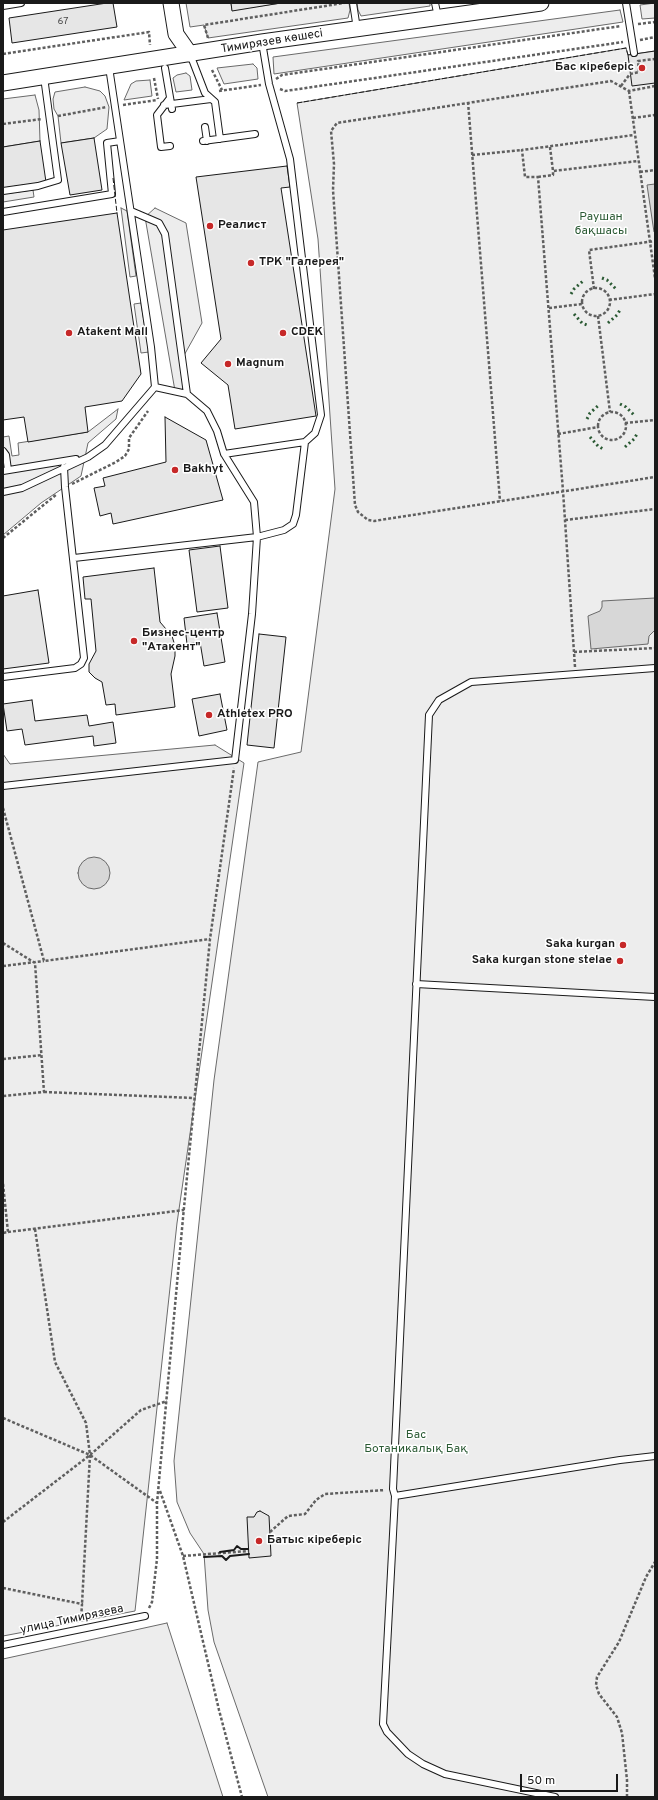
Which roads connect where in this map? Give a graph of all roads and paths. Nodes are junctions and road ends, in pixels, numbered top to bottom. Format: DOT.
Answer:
graph roads {
  1 [pos="21,3"];
  2 [pos="171,3"];
  3 [pos="347,3"];
  4 [pos="353,3"];
  5 [pos="435,3"];
  6 [pos="541,3"];
  7 [pos="626,3"];
  8 [pos="3,6"];
  9 [pos="438,18"];
  10 [pos="655,22"];
  11 [pos="629,25"];
  12 [pos="357,29"];
  13 [pos="176,34"];
  14 [pos="655,37"];
  15 [pos="208,38"];
  16 [pos="632,41"];
  17 [pos="262,42"];
  18 [pos="150,46"];
  19 [pos="634,53"];
  20 [pos="3,54"];
  21 [pos="190,54"];
  22 [pos="655,59"];
  23 [pos="109,67"];
  24 [pos="162,68"];
  25 [pos="212,70"];
  26 [pos="44,77"];
  27 [pos="3,81"];
  28 [pos="269,84"];
  29 [pos="621,86"];
  30 [pos="655,86"];
  31 [pos="629,91"];
  32 [pos="205,93"];
  33 [pos="162,99"];
  34 [pos="211,99"];
  35 [pos="158,100"];
  36 [pos="202,102"];
  37 [pos="468,102"];
  38 [pos="171,104"];
  39 [pos="123,105"];
  40 [pos="109,107"];
  41 [pos="655,115"];
  42 [pos="58,116"];
  43 [pos="633,118"];
  44 [pos="44,119"];
  45 [pos="3,124"];
  46 [pos="205,127"];
  47 [pos="255,134"];
  48 [pos="634,135"];
  49 [pos="220,139"];
  50 [pos="120,141"];
  51 [pos="170,146"];
  52 [pos="550,147"];
  53 [pos="522,150"];
  54 [pos="472,155"];
  55 [pos="638,161"];
  56 [pos="655,170"];
  57 [pos="553,171"];
  58 [pos="640,172"];
  59 [pos="538,177"];
  60 [pos="3,191"];
  61 [pos="131,211"];
  62 [pos="3,212"];
  63 [pos="655,241"];
  64 [pos="649,242"];
  65 [pos="655,278"];
  66 [pos="594,288"];
  67 [pos="655,294"];
  68 [pos="609,300"];
  69 [pos="582,304"];
  70 [pos="548,308"];
  71 [pos="598,316"];
  72 [pos="155,387"];
  73 [pos="187,394"];
  74 [pos="610,412"];
  75 [pos="655,420"];
  76 [pos="625,423"];
  77 [pos="598,427"];
  78 [pos="558,434"];
  79 [pos="305,442"];
  80 [pos="3,451"];
  81 [pos="224,454"];
  82 [pos="88,457"];
  83 [pos="64,467"];
  84 [pos="6,471"];
  85 [pos="655,477"];
  86 [pos="65,487"];
  87 [pos="563,491"];
  88 [pos="3,492"];
  89 [pos="500,501"];
  90 [pos="655,509"];
  91 [pos="565,520"];
  92 [pos="257,537"];
  93 [pos="3,538"];
  94 [pos="74,558"];
  95 [pos="655,648"];
  96 [pos="574,652"];
  97 [pos="655,668"];
  98 [pos="575,673"];
  99 [pos="3,677"];
  100 [pos="235,760"];
  101 [pos="3,786"];
  102 [pos="3,808"];
  103 [pos="210,939"];
  104 [pos="3,943"];
  105 [pos="44,961"];
  106 [pos="35,963"];
  107 [pos="3,966"];
  108 [pos="416,984"];
  109 [pos="655,997"];
  110 [pos="42,1055"];
  111 [pos="3,1059"];
  112 [pos="44,1092"];
  113 [pos="3,1096"];
  114 [pos="194,1098"];
  115 [pos="3,1184"];
  116 [pos="184,1210"];
  117 [pos="35,1228"];
  118 [pos="8,1232"];
  119 [pos="3,1233"];
  120 [pos="167,1401"];
  121 [pos="3,1418"];
  122 [pos="90,1455"];
  123 [pos="655,1456"];
  124 [pos="159,1489"];
  125 [pos="394,1493"];
  126 [pos="157,1503"];
  127 [pos="3,1522"];
  128 [pos="270,1532"];
  129 [pos="248,1551"];
  130 [pos="183,1556"];
  131 [pos="655,1562"];
  132 [pos="3,1588"];
  133 [pos="82,1604"];
  134 [pos="145,1616"];
  135 [pos="80,1629"];
  136 [pos="3,1645"];
  137 [pos="242,1797"];
  138 [pos="555,1797"];
  139 [pos="627,1797"];
  1 -- 8 [label="lane"];
  2 -- 13 [label="street"];
  3 -- 15 [label="path"];
  4 -- 12 [label="lane"];
  5 -- 9 [label="lane"];
  6 -- 9 [label="street, Тимирязев көшесі"];
  7 -- 11 [label="lane"];
  9 -- 12 [label="street, Тимирязев көшесі"];
  10 -- 11 [label="path"];
  11 -- 16 [label="lane"];
  11 -- 28 [label="path"];
  12 -- 17 [label="street, Тимирязев көшесі"];
  13 -- 21 [label="street"];
  13 -- 24 [label="street"];
  14 -- 16 [label="path"];
  16 -- 19 [label="lane"];
  16 -- 28 [label="path"];
  17 -- 21 [label="street, Тимирязев көшесі"];
  17 -- 28 [label="lane"];
  18 -- 20 [label="path"];
  21 -- 24 [label="street, Тимирязев көшесі"];
  21 -- 32 [label="lane"];
  22 -- 29 [label="path"];
  23 -- 24 [label="street, Тимирязев көшесі"];
  23 -- 26 [label="street, Тимирязев көшесі"];
  23 -- 50 [label="lane"];
  24 -- 35 [label="path"];
  24 -- 38 [label="lane"];
  25 -- 28 [label="path"];
  26 -- 27 [label="street, Тимирязев көшесі"];
  26 -- 60 [label="lane"];
  28 -- 79 [label="lane"];
  29 -- 31 [label="path"];
  29 -- 37 [label="path"];
  30 -- 31 [label="path"];
  31 -- 43 [label="path"];
  32 -- 34 [label="lane"];
  32 -- 36 [label="lane"];
  33 -- 35 [label="path"];
  34 -- 36 [label="lane"];
  34 -- 49 [label="lane"];
  35 -- 39 [label="path"];
  36 -- 38 [label="lane"];
  37 -- 54 [label="path"];
  37 -- 89 [label="path"];
  38 -- 51 [label="lane"];
  40 -- 42 [label="path"];
  41 -- 43 [label="path"];
  43 -- 48 [label="path"];
  44 -- 45 [label="path"];
  46 -- 49 [label="lane"];
  47 -- 49 [label="lane"];
  48 -- 52 [label="path"];
  48 -- 55 [label="path"];
  50 -- 61 [label="lane"];
  50 -- 62 [label="lane"];
  52 -- 53 [label="path"];
  52 -- 57 [label="path"];
  53 -- 54 [label="path"];
  53 -- 59 [label="path"];
  54 -- 89 [label="path"];
  55 -- 57 [label="path"];
  55 -- 58 [label="path"];
  56 -- 58 [label="path"];
  57 -- 59 [label="path"];
  58 -- 64 [label="path"];
  59 -- 70 [label="path"];
  61 -- 72 [label="lane"];
  61 -- 73 [label="lane"];
  63 -- 64 [label="path"];
  64 -- 65 [label="path"];
  64 -- 66 [label="path"];
  66 -- 68 [label="path"];
  66 -- 69 [label="path"];
  67 -- 68 [label="path"];
  68 -- 71 [label="path"];
  69 -- 70 [label="path"];
  69 -- 71 [label="path"];
  70 -- 78 [label="path"];
  71 -- 74 [label="path"];
  72 -- 73 [label="lane"];
  72 -- 82 [label="lane"];
  72 -- 86 [label="path"];
  73 -- 81 [label="lane"];
  74 -- 76 [label="path"];
  74 -- 77 [label="path"];
  75 -- 76 [label="path"];
  76 -- 77 [label="path"];
  77 -- 78 [label="path"];
  78 -- 87 [label="path"];
  79 -- 81 [label="lane"];
  79 -- 92 [label="lane"];
  80 -- 84 [label="lane"];
  81 -- 92 [label="lane"];
  82 -- 83 [label="lane"];
  82 -- 84 [label="lane"];
  83 -- 86 [label="lane"];
  83 -- 88 [label="lane"];
  85 -- 87 [label="path"];
  86 -- 93 [label="path"];
  86 -- 94 [label="lane"];
  87 -- 89 [label="path"];
  87 -- 91 [label="path"];
  90 -- 91 [label="path"];
  91 -- 96 [label="path"];
  92 -- 94 [label="lane"];
  92 -- 100 [label="lane"];
  94 -- 99 [label="lane"];
  95 -- 96 [label="path"];
  96 -- 98 [label="path"];
  97 -- 98 [label="lane"];
  98 -- 108 [label="lane"];
  100 -- 101 [label="lane"];
  100 -- 103 [label="path"];
  102 -- 105 [label="path"];
  103 -- 105 [label="path"];
  103 -- 114 [label="path"];
  104 -- 106 [label="path"];
  105 -- 106 [label="path"];
  106 -- 107 [label="path"];
  106 -- 110 [label="path"];
  108 -- 109 [label="lane"];
  108 -- 125 [label="lane"];
  110 -- 111 [label="path"];
  110 -- 112 [label="path"];
  112 -- 113 [label="path"];
  112 -- 114 [label="path"];
  114 -- 116 [label="path"];
  115 -- 118 [label="path"];
  116 -- 117 [label="path"];
  116 -- 120 [label="path"];
  117 -- 118 [label="path"];
  117 -- 122 [label="path"];
  118 -- 119 [label="path"];
  120 -- 122 [label="path"];
  120 -- 124 [label="path"];
  121 -- 122 [label="path"];
  122 -- 126 [label="path"];
  122 -- 127 [label="path"];
  122 -- 133 [label="path"];
  123 -- 125 [label="lane"];
  124 -- 126 [label="path"];
  124 -- 130 [label="path"];
  125 -- 128 [label="path"];
  125 -- 138 [label="lane"];
  126 -- 134 [label="path"];
  129 -- 130 [label="path"];
  130 -- 137 [label="path"];
  131 -- 139 [label="path"];
  132 -- 133 [label="path"];
  133 -- 135 [label="path"];
  134 -- 135 [label="lane, улица Тимирязева"];
  135 -- 136 [label="lane, улица Тимирязева"];
}
